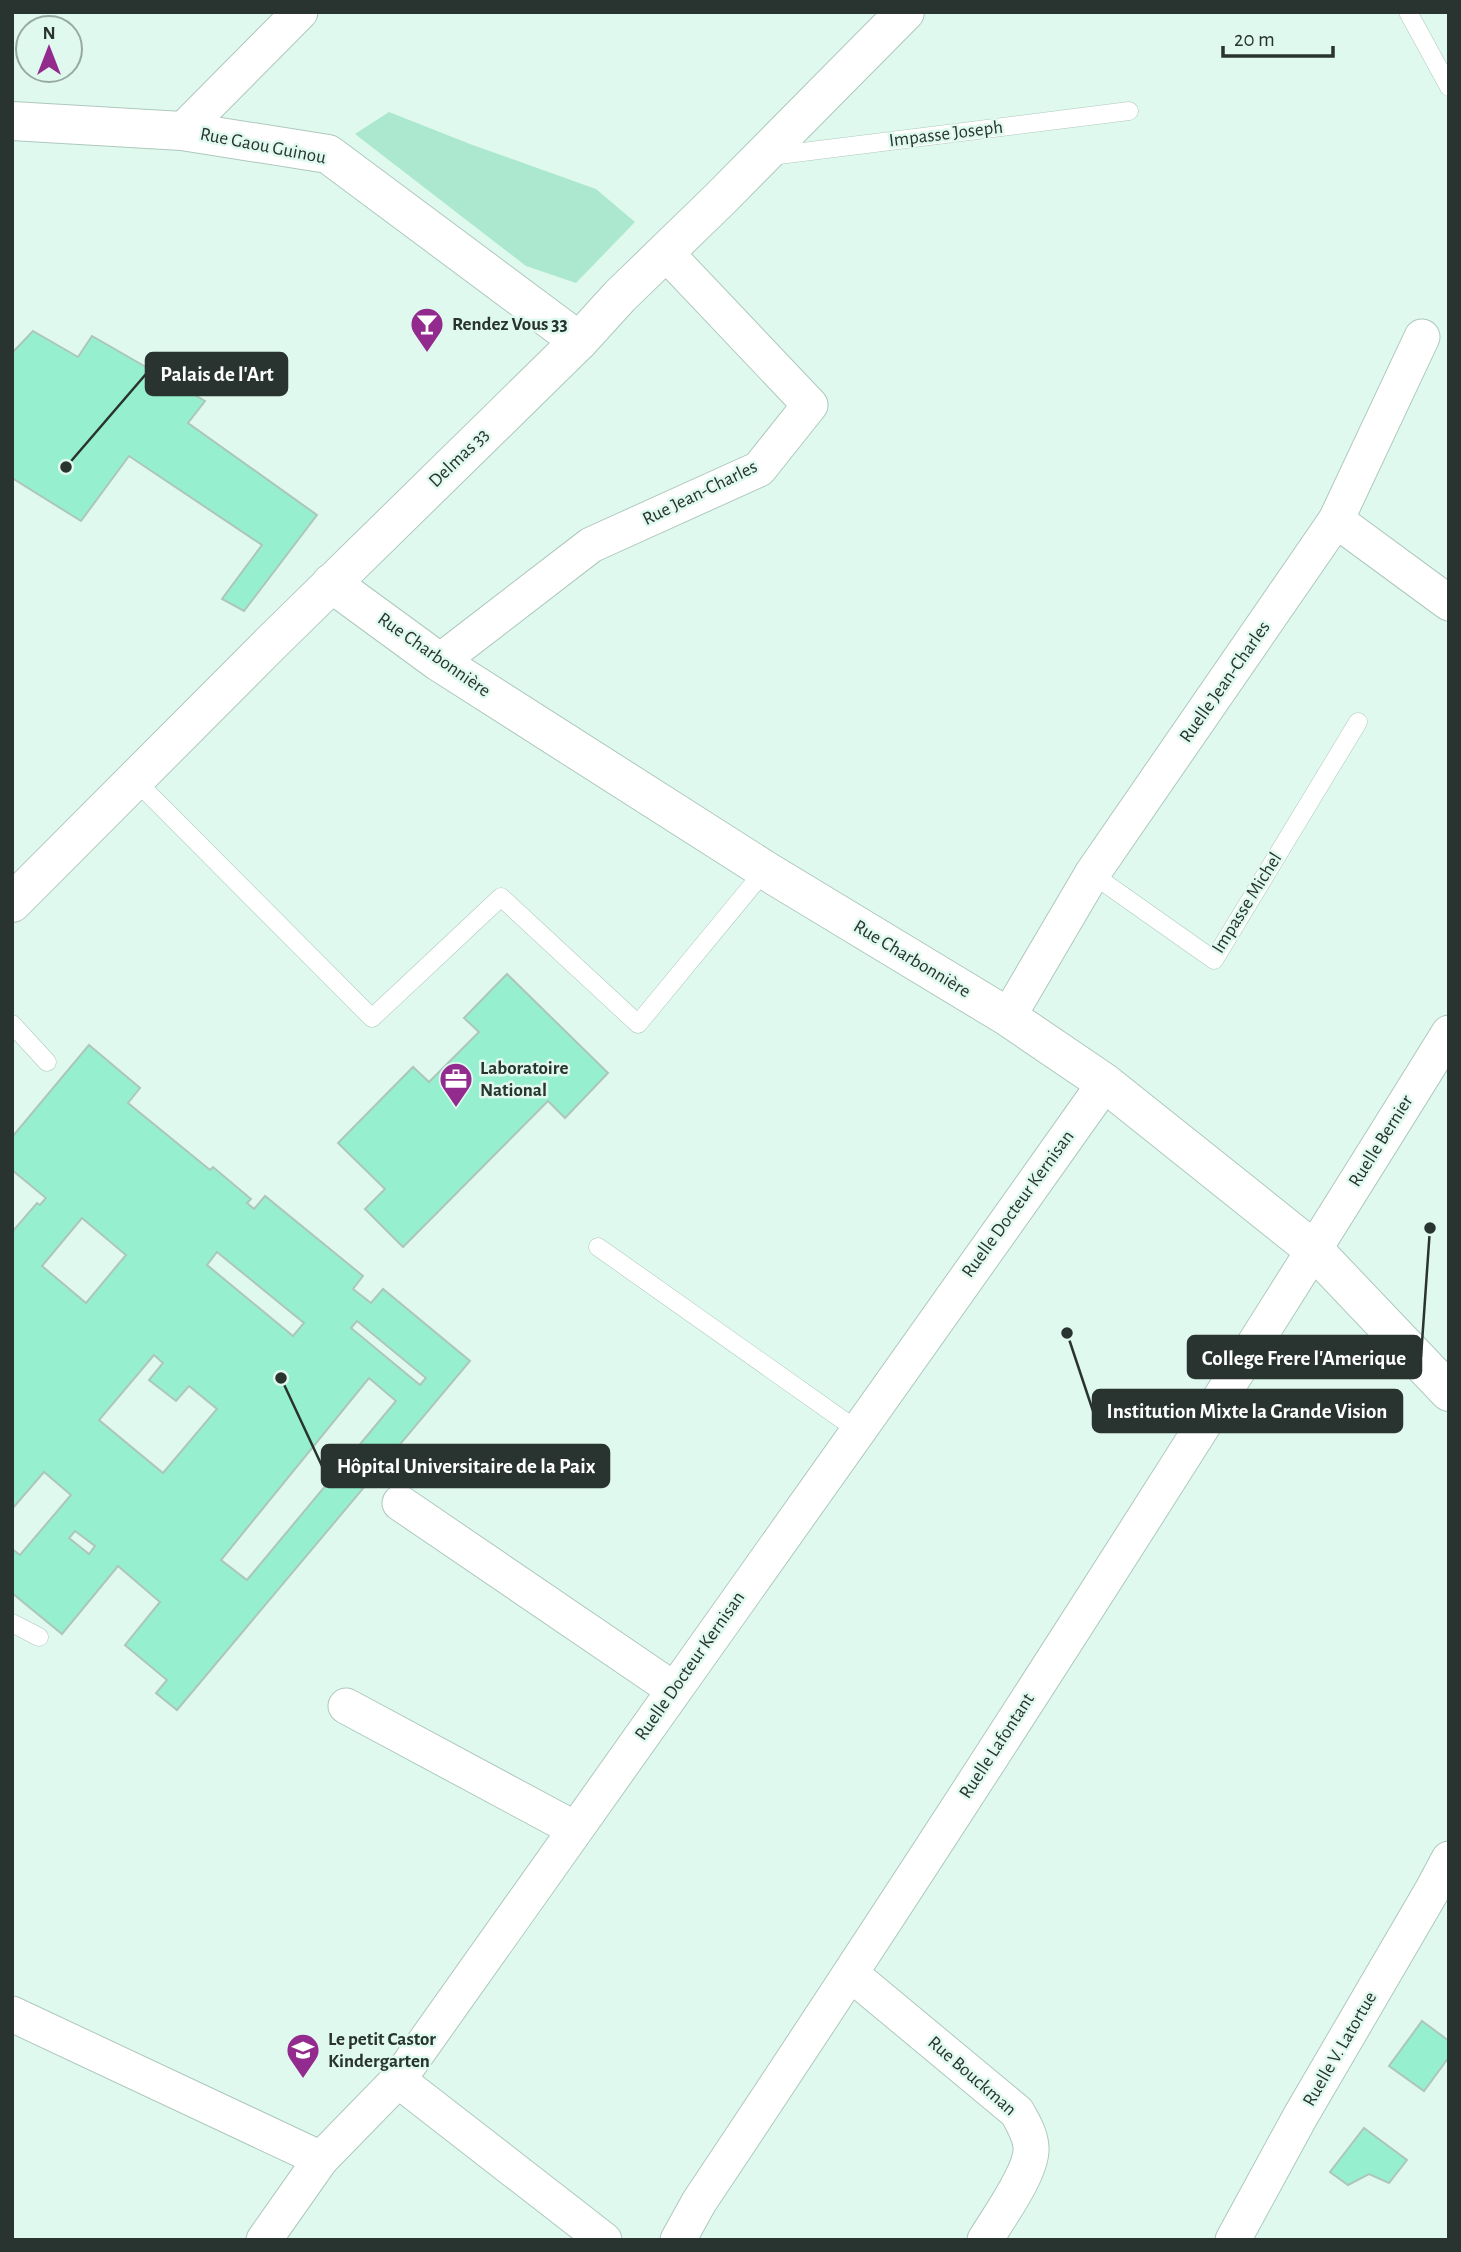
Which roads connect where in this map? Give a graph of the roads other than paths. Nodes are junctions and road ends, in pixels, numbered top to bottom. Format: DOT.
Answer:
graph roads {
  1 [pos="300,12"];
  2 [pos="905,12"];
  3 [pos="1408,12"];
  4 [pos="1449,87"];
  5 [pos="1129,111"];
  6 [pos="12,121"];
  7 [pos="182,131"];
  8 [pos="762,157"];
  9 [pos="665,252"];
  10 [pos="1422,337"];
  11 [pos="579,341"];
  12 [pos="1336,520"];
  13 [pos="331,583"];
  14 [pos="1449,603"];
  15 [pos="439,662"];
  16 [pos="1358,722"];
  17 [pos="134,779"];
  18 [pos="765,870"];
  19 [pos="1092,874"];
  20 [pos="12,903"];
  21 [pos="1008,1017"];
  22 [pos="12,1024"];
  23 [pos="1449,1033"];
  24 [pos="47,1062"];
  25 [pos="1105,1083"];
  26 [pos="598,1247"];
  27 [pos="1314,1250"];
  28 [pos="1449,1392"];
  29 [pos="857,1430"];
  30 [pos="400,1503"];
  31 [pos="12,1623"];
  32 [pos="39,1637"];
  33 [pos="673,1689"];
  34 [pos="346,1706"];
  35 [pos="575,1829"];
  36 [pos="1449,1859"];
  37 [pos="851,1974"];
  38 [pos="12,2014"];
  39 [pos="398,2080"];
  40 [pos="321,2159"];
  41 [pos="264,2240"];
  42 [pos="604,2240"];
  43 [pos="678,2240"];
  44 [pos="985,2240"];
  45 [pos="1233,2240"];
  1 -- 7 [label="street"];
  2 -- 8 [label="street, Delmas 33"];
  3 -- 4 [label="lane"];
  5 -- 8 [label="lane, Impasse Joseph"];
  6 -- 7 [label="street, Rue Gaou Guinou"];
  7 -- 11 [label="street, Rue Gaou Guinou"];
  8 -- 9 [label="street, Delmas 33"];
  9 -- 11 [label="street, Delmas 33"];
  9 -- 15 [label="street, Rue Jean-Charles"];
  10 -- 12 [label="street, Ruelle Jean-Charles"];
  11 -- 13 [label="street, Delmas 33"];
  12 -- 14 [label="street"];
  12 -- 19 [label="street, Ruelle Jean-Charles"];
  13 -- 15 [label="street, Rue Charbonnière"];
  13 -- 17 [label="street, Delmas 33"];
  15 -- 18 [label="street, Rue Charbonnière"];
  16 -- 19 [label="lane, Impasse Michel"];
  17 -- 18 [label="lane"];
  17 -- 20 [label="street, Delmas 33"];
  18 -- 21 [label="street, Rue Charbonnière"];
  19 -- 21 [label="street, Ruelle Jean-Charles"];
  21 -- 25 [label="street, Rue Charbonnière"];
  22 -- 24 [label="lane"];
  23 -- 27 [label="street, Ruelle Bernier"];
  25 -- 27 [label="street, Rue Charbonnière"];
  25 -- 29 [label="street, Ruelle Docteur Kernisan"];
  26 -- 29 [label="lane"];
  27 -- 28 [label="street, Rue Charbonnière"];
  27 -- 37 [label="street, Ruelle Lafontant"];
  29 -- 33 [label="street, Ruelle Docteur Kernisan"];
  30 -- 33 [label="street"];
  31 -- 32 [label="lane"];
  33 -- 35 [label="street, Ruelle Docteur Kernisan"];
  34 -- 35 [label="street"];
  35 -- 39 [label="street, Ruelle Docteur Kernisan"];
  36 -- 45 [label="street, Ruelle V. Latortue"];
  37 -- 43 [label="street, Ruelle Lafontant"];
  37 -- 44 [label="street, Rue Bouckman"];
  38 -- 40 [label="street"];
  39 -- 40 [label="street, Ruelle Docteur Kernisan"];
  39 -- 42 [label="street"];
  40 -- 41 [label="street, Ruelle Docteur Kernisan"];
}
